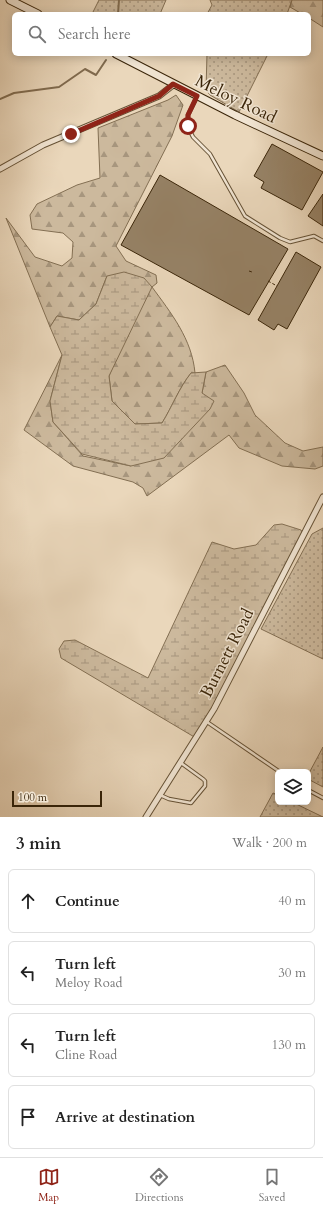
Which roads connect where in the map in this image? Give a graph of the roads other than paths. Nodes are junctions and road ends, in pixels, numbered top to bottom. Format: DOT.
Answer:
graph roads {
  1 [pos="10,0"];
  2 [pos="34,12"];
  3 [pos="120,56"];
  4 [pos="173,84"];
  5 [pos="197,96"];
  6 [pos="323,156"];
  7 [pos="0,169"];
  8 [pos="323,241"];
  9 [pos="323,497"];
  10 [pos="207,722"];
  11 [pos="180,762"];
  12 [pos="276,769"];
  13 [pos="311,792"];
  14 [pos="160,795"];
  15 [pos="323,798"];
  16 [pos="146,817"];
  1 -- 2 [label="street"];
  3 -- 4 [label="street, Meloy Road"];
  4 -- 5 [label="street, Meloy Road"];
  4 -- 7 [label="street"];
  5 -- 6 [label="street, Meloy Road"];
  5 -- 8 [label="lane"];
  9 -- 10 [label="street, Burnett Road"];
  10 -- 11 [label="street, Burnett Road"];
  10 -- 12 [label="lane"];
  11 -- 14 [label="street, Burnett Road"];
  11 -- 14 [label="lane"];
  13 -- 15 [label="lane"];
  14 -- 16 [label="street, Burnett Road"];
}
